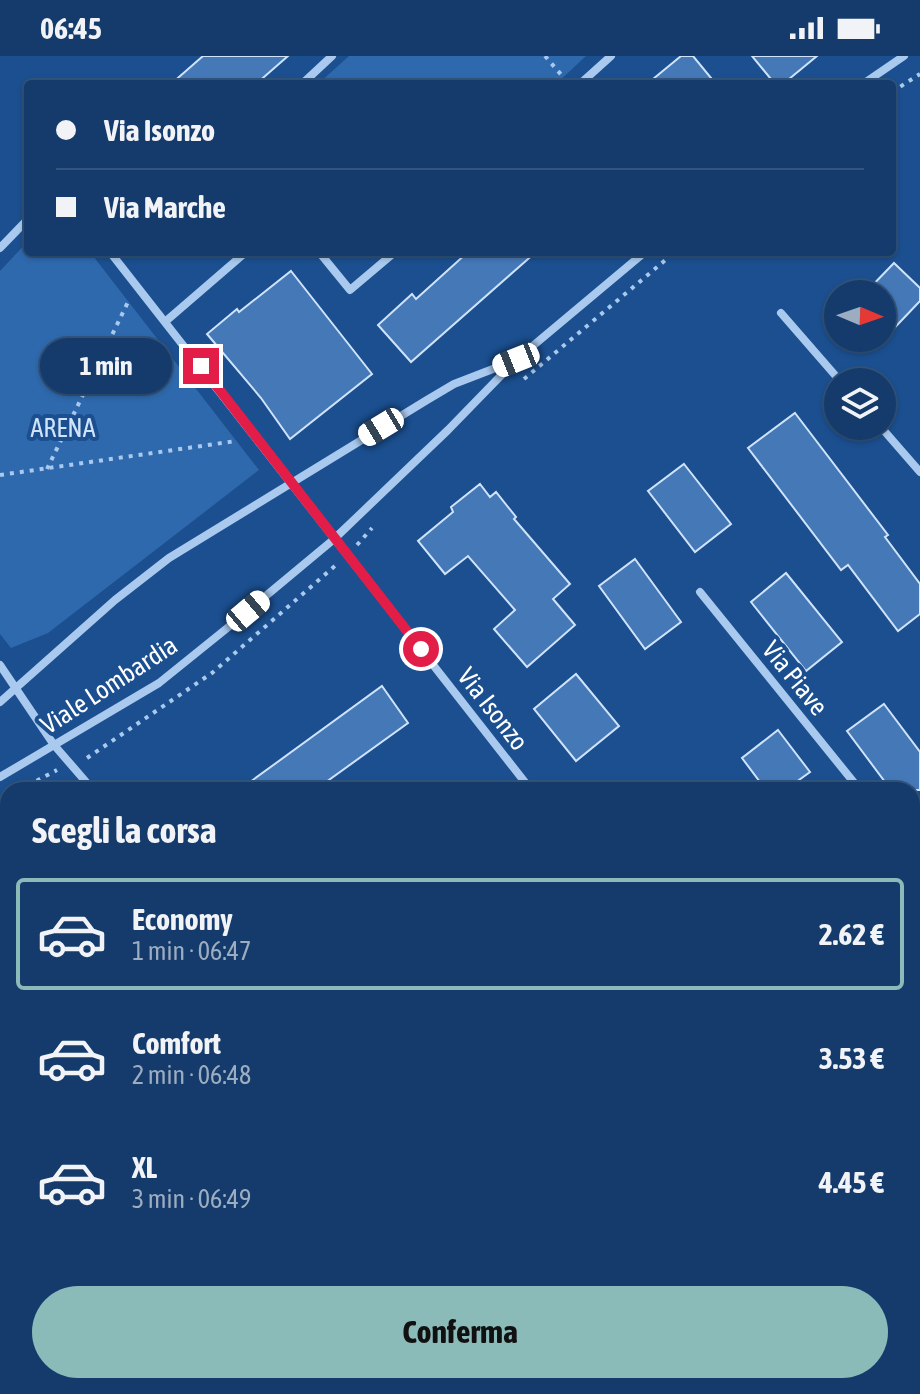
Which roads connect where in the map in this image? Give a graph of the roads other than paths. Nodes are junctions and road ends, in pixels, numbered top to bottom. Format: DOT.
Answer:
graph roads {
  1 [pos="332,56"];
  2 [pos="611,56"];
  3 [pos="904,56"];
  4 [pos="306,80"];
  5 [pos="584,80"];
  6 [pos="869,80"];
  7 [pos="24,223"];
  8 [pos="0,248"];
  9 [pos="113,256"];
  10 [pos="241,256"];
  11 [pos="322,256"];
  12 [pos="390,256"];
  13 [pos="640,256"];
  14 [pos="781,313"];
  15 [pos="166,321"];
  16 [pos="516,360"];
  17 [pos="829,368"];
  18 [pos="892,440"];
  19 [pos="920,472"];
  20 [pos="289,483"];
  21 [pos="333,540"];
  22 [pos="700,592"];
  23 [pos="0,665"];
  24 [pos="16,688"];
  25 [pos="0,702"];
  26 [pos="54,745"];
  27 [pos="0,777"];
  28 [pos="86,782"];
  29 [pos="525,782"];
  30 [pos="854,782"];
  1 -- 4 [label="street"];
  2 -- 5 [label="street"];
  3 -- 6 [label="street"];
  7 -- 8 [label="street"];
  9 -- 15 [label="street, Via Isonzo"];
  10 -- 15 [label="street"];
  11 -- 12 [label="street"];
  13 -- 16 [label="street, Viale Lombardia"];
  14 -- 17 [label="street"];
  15 -- 20 [label="street, Via Isonzo"];
  16 -- 20 [label="street, Viale Lombardia"];
  16 -- 21 [label="street, Viale Lombardia"];
  18 -- 19 [label="street"];
  20 -- 21 [label="street, Via Isonzo"];
  20 -- 24 [label="street, Viale Lombardia"];
  21 -- 26 [label="street, Viale Lombardia"];
  21 -- 29 [label="street, Via Isonzo"];
  22 -- 30 [label="street, Via Piave"];
  23 -- 24 [label="street"];
  24 -- 25 [label="street, Viale Lombardia"];
  24 -- 26 [label="street"];
  26 -- 27 [label="street, Viale Lombardia"];
  26 -- 28 [label="street"];
}
